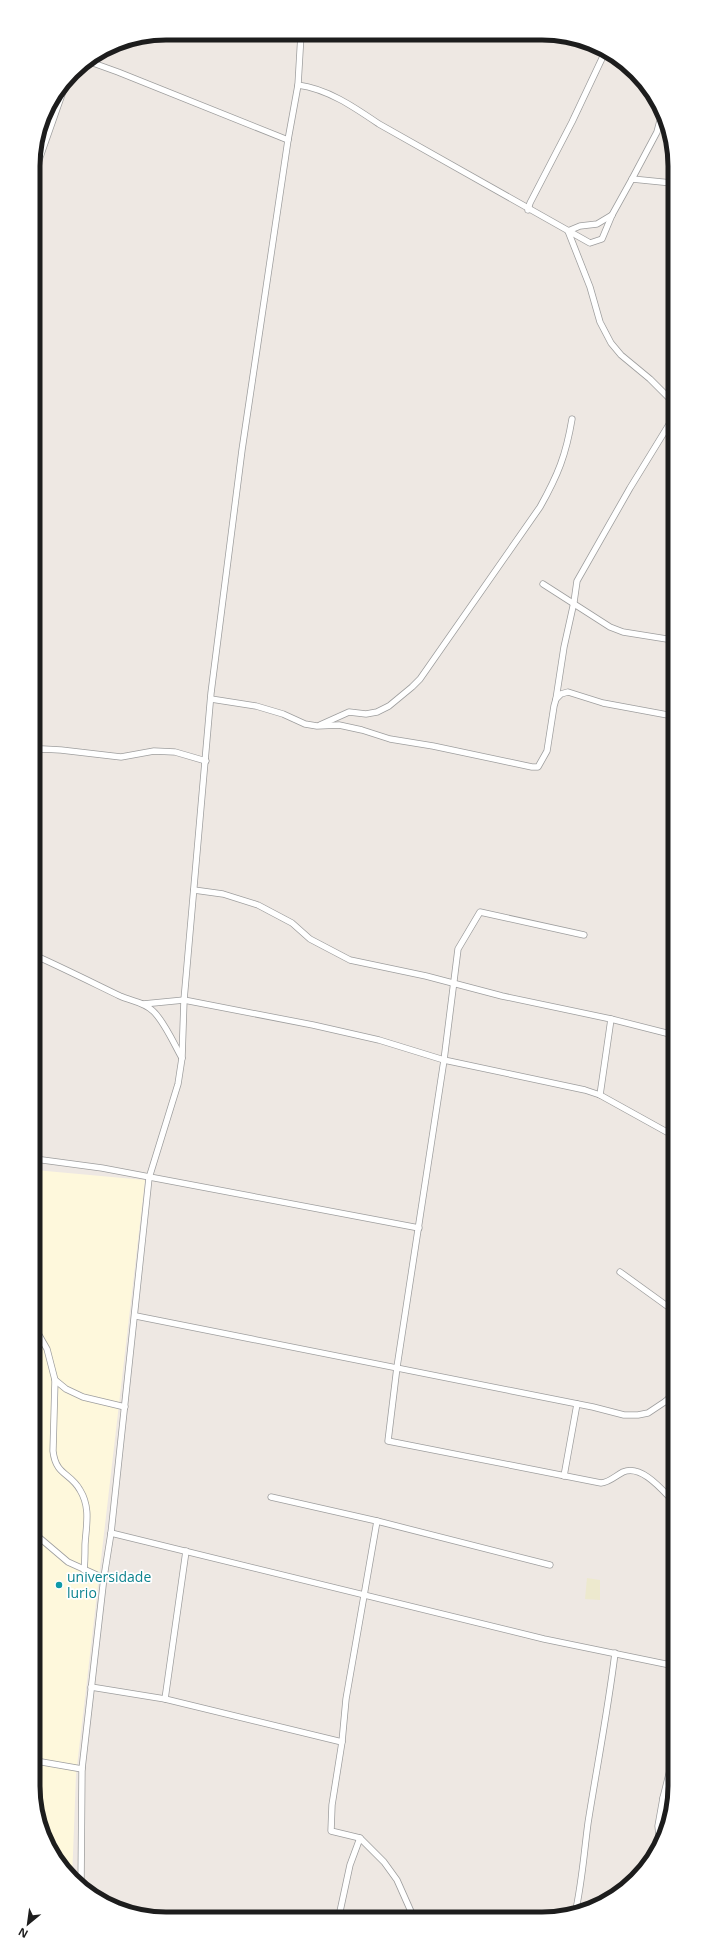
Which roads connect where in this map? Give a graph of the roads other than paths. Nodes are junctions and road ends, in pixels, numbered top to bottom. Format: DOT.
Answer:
graph roads {
  1 [pos="301,40"];
  2 [pos="603,56"];
  3 [pos="93,63"];
  4 [pos="298,85"];
  5 [pos="61,96"];
  6 [pos="660,122"];
  7 [pos="288,140"];
  8 [pos="40,157"];
  9 [pos="632,179"];
  10 [pos="668,183"];
  11 [pos="528,210"];
  12 [pos="612,215"];
  13 [pos="568,231"];
  14 [pos="668,397"];
  15 [pos="572,419"];
  16 [pos="668,426"];
  17 [pos="543,584"];
  18 [pos="574,602"];
  19 [pos="668,639"];
  20 [pos="556,698"];
  21 [pos="211,699"];
  22 [pos="668,715"];
  23 [pos="317,726"];
  24 [pos="40,750"];
  25 [pos="206,761"];
  26 [pos="194,890"];
  27 [pos="584,935"];
  28 [pos="40,958"];
  29 [pos="453,983"];
  30 [pos="184,1000"];
  31 [pos="143,1004"];
  32 [pos="611,1019"];
  33 [pos="668,1033"];
  34 [pos="182,1058"];
  35 [pos="444,1060"];
  36 [pos="600,1095"];
  37 [pos="668,1133"];
  38 [pos="40,1160"];
  39 [pos="149,1178"];
  40 [pos="419,1228"];
  41 [pos="620,1272"];
  42 [pos="668,1307"];
  43 [pos="136,1316"];
  44 [pos="40,1337"];
  45 [pos="397,1367"];
  46 [pos="55,1380"];
  47 [pos="666,1400"];
  48 [pos="577,1404"];
  49 [pos="125,1407"];
  50 [pos="564,1476"];
  51 [pos="668,1496"];
  52 [pos="271,1497"];
  53 [pos="377,1521"];
  54 [pos="111,1533"];
  55 [pos="40,1538"];
  56 [pos="186,1551"];
  57 [pos="550,1565"];
  58 [pos="84,1570"];
  59 [pos="99,1576"];
  60 [pos="364,1595"];
  61 [pos="615,1653"];
  62 [pos="668,1665"];
  63 [pos="91,1687"];
  64 [pos="165,1699"];
  65 [pos="342,1742"];
  66 [pos="40,1763"];
  67 [pos="82,1769"];
  68 [pos="668,1778"];
  69 [pos="663,1798"];
  70 [pos="667,1800"];
  71 [pos="659,1832"];
  72 [pos="360,1838"];
  73 [pos="81,1879"];
  74 [pos="576,1907"];
  75 [pos="340,1912"];
  76 [pos="411,1912"];
  1 -- 4 [label="street"];
  2 -- 11 [label="street"];
  3 -- 7 [label="street"];
  4 -- 7 [label="street"];
  4 -- 11 [label="street"];
  5 -- 8 [label="street"];
  6 -- 9 [label="street"];
  7 -- 21 [label="street"];
  9 -- 10 [label="street"];
  9 -- 12 [label="street"];
  11 -- 13 [label="street"];
  12 -- 13 [label="street"];
  12 -- 13 [label="street"];
  13 -- 14 [label="street"];
  15 -- 23 [label="street"];
  16 -- 18 [label="street"];
  17 -- 18 [label="street"];
  18 -- 19 [label="street"];
  18 -- 20 [label="street"];
  20 -- 22 [label="street"];
  20 -- 23 [label="street"];
  21 -- 23 [label="street"];
  21 -- 25 [label="street"];
  24 -- 25 [label="street"];
  25 -- 26 [label="street"];
  26 -- 29 [label="street"];
  26 -- 30 [label="street"];
  27 -- 29 [label="street"];
  28 -- 31 [label="street"];
  29 -- 32 [label="street"];
  29 -- 35 [label="street"];
  30 -- 31 [label="street"];
  30 -- 34 [label="street"];
  30 -- 35 [label="street"];
  31 -- 34 [label="street"];
  32 -- 33 [label="street"];
  32 -- 36 [label="street"];
  34 -- 39 [label="street"];
  35 -- 36 [label="street"];
  35 -- 40 [label="street"];
  36 -- 37 [label="street"];
  38 -- 39 [label="street"];
  39 -- 40 [label="street"];
  39 -- 43 [label="street"];
  40 -- 45 [label="street"];
  41 -- 42 [label="street"];
  43 -- 45 [label="street"];
  43 -- 49 [label="street"];
  44 -- 46 [label="street"];
  45 -- 48 [label="street"];
  45 -- 50 [label="street"];
  46 -- 49 [label="street"];
  46 -- 58 [label="street"];
  47 -- 48 [label="street"];
  48 -- 50 [label="street"];
  49 -- 54 [label="street"];
  50 -- 51 [label="street"];
  52 -- 53 [label="street"];
  53 -- 57 [label="street"];
  53 -- 60 [label="street"];
  54 -- 56 [label="street"];
  54 -- 63 [label="street"];
  55 -- 58 [label="street"];
  56 -- 60 [label="street"];
  56 -- 64 [label="street"];
  58 -- 59 [label="street"];
  60 -- 61 [label="street"];
  60 -- 65 [label="street"];
  61 -- 62 [label="street"];
  61 -- 74 [label="street"];
  63 -- 64 [label="street"];
  63 -- 67 [label="street"];
  64 -- 65 [label="street"];
  65 -- 72 [label="street"];
  66 -- 67 [label="street"];
  67 -- 73 [label="street"];
  68 -- 69 [label="street"];
  69 -- 70 [label="street"];
  69 -- 71 [label="street"];
  72 -- 75 [label="street"];
  72 -- 76 [label="street"];
}
